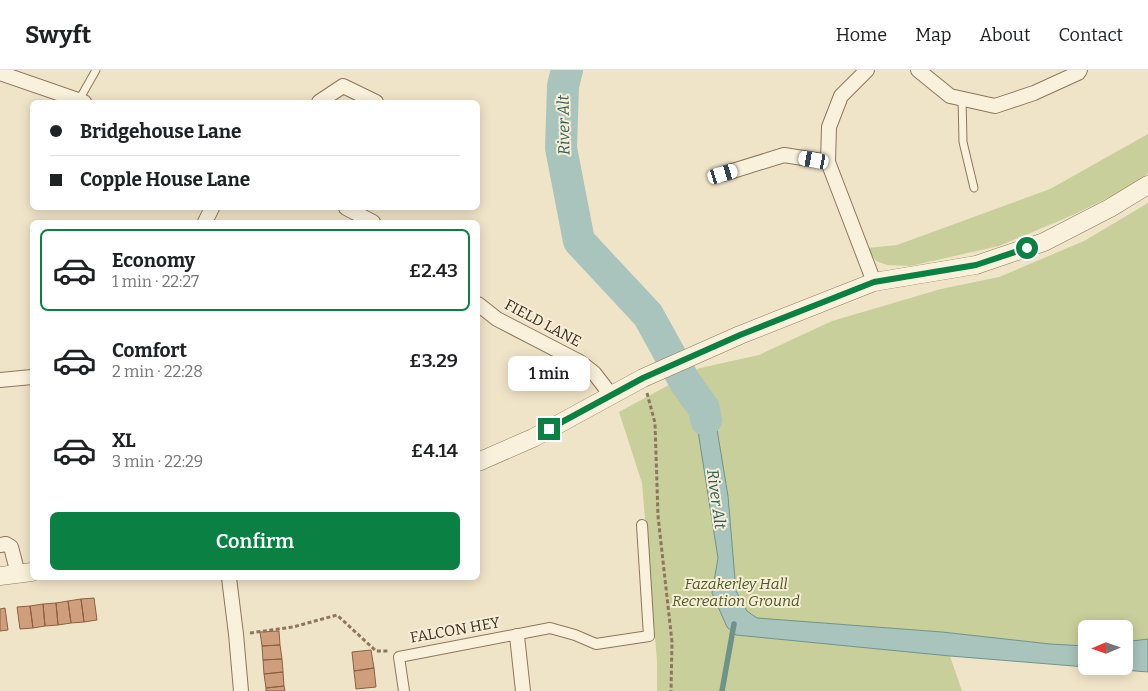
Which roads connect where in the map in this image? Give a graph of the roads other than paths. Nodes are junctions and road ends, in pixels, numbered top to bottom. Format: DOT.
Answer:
graph roads {
  1 [pos="96,70"];
  2 [pos="867,70"];
  3 [pos="918,70"];
  4 [pos="1080,70"];
  5 [pos="0,73"];
  6 [pos="962,98"];
  7 [pos="75,100"];
  8 [pos="82,100"];
  9 [pos="322,100"];
  10 [pos="372,100"];
  11 [pos="828,162"];
  12 [pos="723,174"];
  13 [pos="1148,185"];
  14 [pos="974,188"];
  15 [pos="350,210"];
  16 [pos="369,220"];
  17 [pos="874,282"];
  18 [pos="480,306"];
  19 [pos="30,377"];
  20 [pos="0,380"];
  21 [pos="611,395"];
  22 [pos="480,461"];
  23 [pos="642,525"];
  24 [pos="0,545"];
  25 [pos="17,574"];
  26 [pos="229,580"];
  27 [pos="517,636"];
  28 [pos="241,691"];
  29 [pos="404,691"];
  30 [pos="523,691"];
  1 -- 8 [label="lane"];
  2 -- 11 [label="street"];
  3 -- 6 [label="street"];
  4 -- 6 [label="street"];
  5 -- 7 [label="street"];
  6 -- 14 [label="lane"];
  9 -- 10 [label="street"];
  11 -- 12 [label="street"];
  11 -- 17 [label="street"];
  13 -- 17 [label="street"];
  15 -- 16 [label="street"];
  17 -- 21 [label="street"];
  18 -- 21 [label="street, FIELD LANE"];
  19 -- 20 [label="street"];
  21 -- 22 [label="street"];
  23 -- 27 [label="street, FALCON HEY"];
  24 -- 25 [label="street"];
  26 -- 28 [label="street"];
  27 -- 29 [label="street, FALCON HEY"];
  27 -- 30 [label="street, FALCON HEY"];
}
